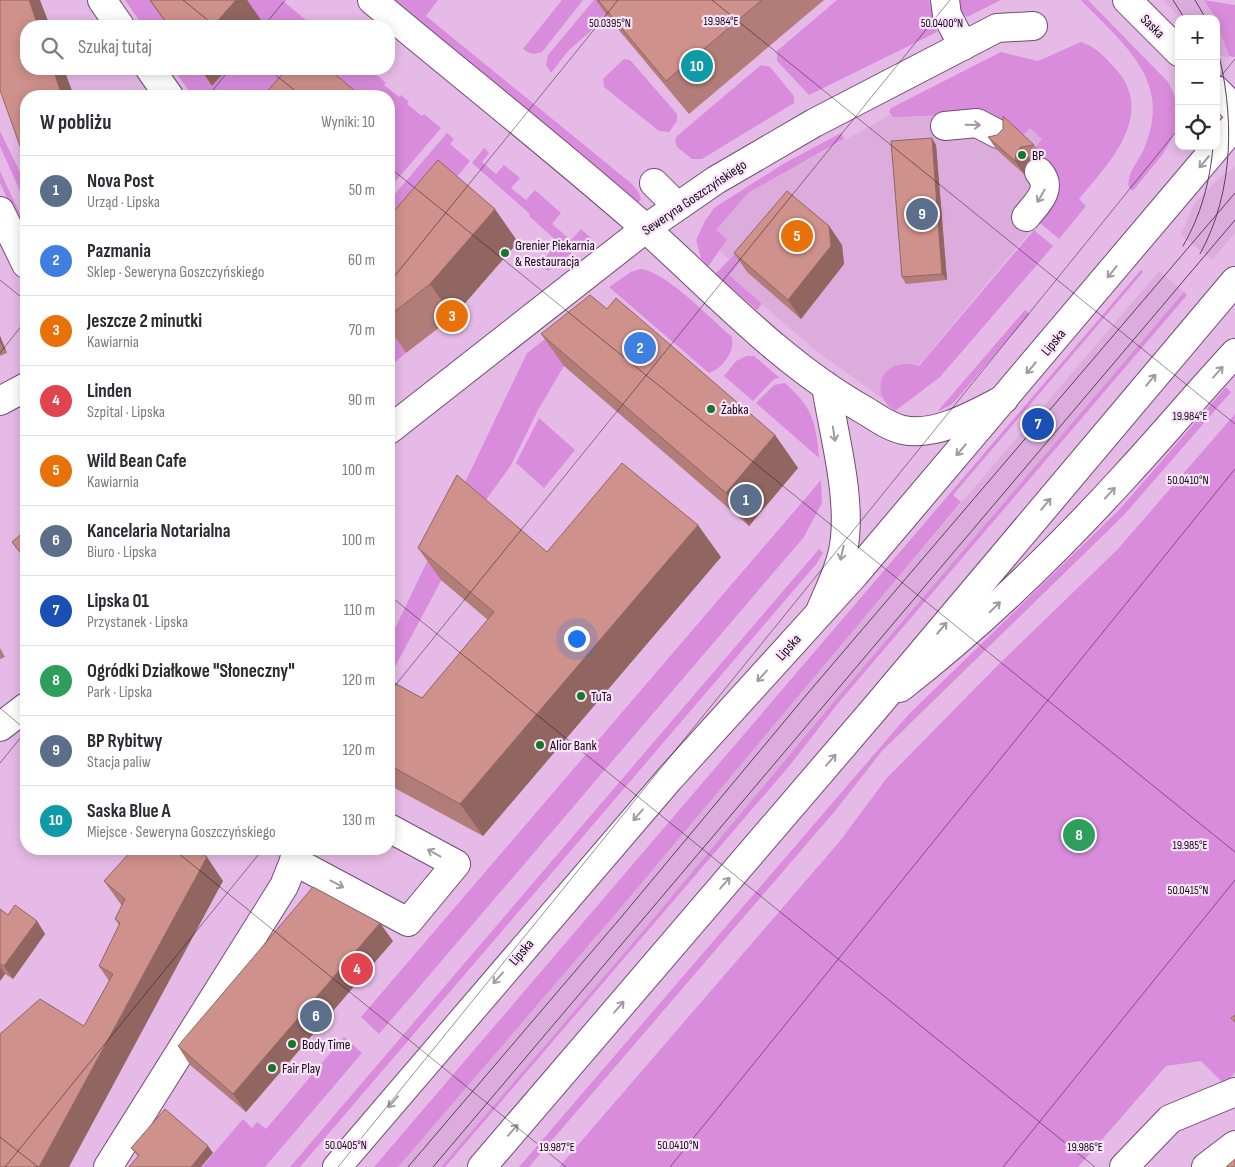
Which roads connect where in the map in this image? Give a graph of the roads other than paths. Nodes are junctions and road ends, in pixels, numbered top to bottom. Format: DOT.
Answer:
graph roads {
  1 [pos="102,0"];
  2 [pos="372,0"];
  3 [pos="945,0"];
  4 [pos="1127,0"];
  5 [pos="116,20"];
  6 [pos="1033,26"];
  7 [pos="962,46"];
  8 [pos="1175,48"];
  9 [pos="154,75"];
  10 [pos="165,90"];
  11 [pos="1220,94"];
  12 [pos="1235,109"];
  13 [pos="1235,125"];
  14 [pos="945,126"];
  15 [pos="998,134"];
  16 [pos="1039,172"];
  17 [pos="654,182"];
  18 [pos="677,206"];
  19 [pos="0,211"];
  20 [pos="1026,218"];
  21 [pos="646,229"];
  22 [pos="20,252"];
  23 [pos="1235,281"];
  24 [pos="1235,353"];
  25 [pos="826,386"];
  26 [pos="20,390"];
  27 [pos="1004,399"];
  28 [pos="0,401"];
  29 [pos="395,420"];
  30 [pos="818,614"];
  31 [pos="877,706"];
  32 [pos="20,712"];
  33 [pos="0,727"];
  34 [pos="395,831"];
  35 [pos="295,855"];
  36 [pos="1235,1092"];
  37 [pos="1235,1145"];
  38 [pos="108,1167"];
  39 [pos="337,1167"];
  40 [pos="482,1167"];
  41 [pos="1124,1167"];
  42 [pos="1206,1167"];
  1 -- 5 [label="main road"];
  2 -- 21 [label="main road"];
  3 -- 7 [label="main road"];
  4 -- 8 [label="main road, Saska"];
  6 -- 7 [label="main road, Seweryna Goszczyńskiego"];
  7 -- 18 [label="main road, Seweryna Goszczyńskiego"];
  9 -- 10 [label="main road"];
  11 -- 12 [label="main road"];
  13 -- 27 [label="main road, Lipska, one-way"];
  14 -- 15 [label="main road, one-way"];
  16 -- 20 [label="main road, one-way"];
  17 -- 18 [label="main road"];
  18 -- 21 [label="main road, Seweryna Goszczyńskiego"];
  19 -- 22 [label="main road"];
  21 -- 25 [label="main road"];
  21 -- 29 [label="main road, Seweryna Goszczyńskiego"];
  31 -- 23 [label="main road, one-way"];
  31 -- 24 [label="main road, one-way"];
  25 -- 27 [label="main road"];
  25 -- 30 [label="main road, one-way"];
  26 -- 28 [label="main road"];
  27 -- 30 [label="main road, Lipska, one-way"];
  30 -- 39 [label="main road, Lipska, one-way"];
  40 -- 31 [label="main road, one-way"];
  32 -- 33 [label="main road"];
  35 -- 34 [label="main road, one-way"];
  35 -- 38 [label="main road"];
  36 -- 41 [label="main road"];
  37 -- 42 [label="main road"];
}
